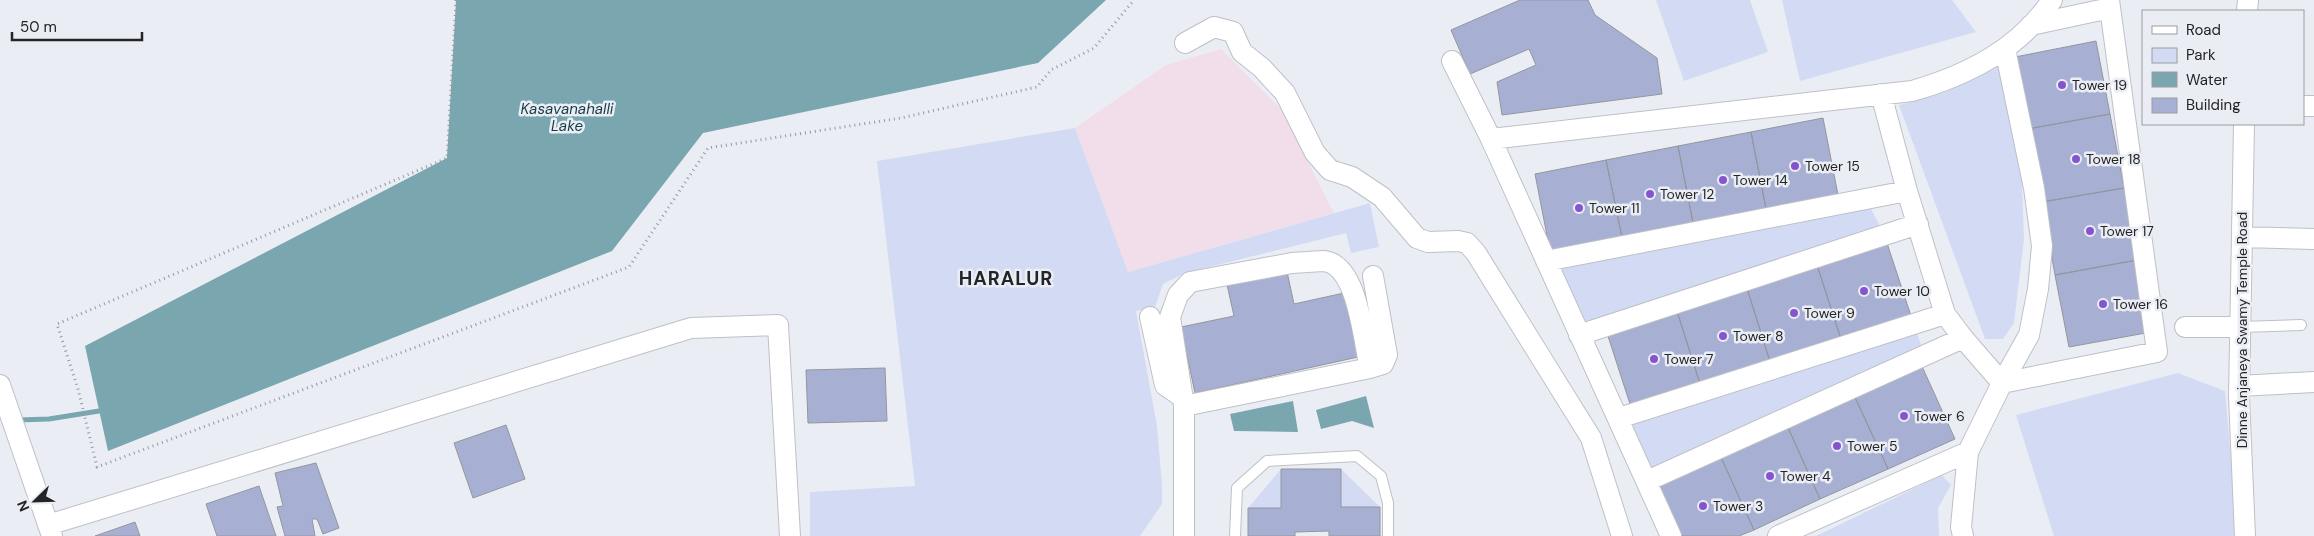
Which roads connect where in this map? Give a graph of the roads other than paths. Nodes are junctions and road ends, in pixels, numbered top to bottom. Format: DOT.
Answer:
graph roads {
  1 [pos="2052,0"];
  2 [pos="2109,4"];
  3 [pos="2031,25"];
  4 [pos="1185,43"];
  5 [pos="2005,49"];
  6 [pos="1452,61"];
  7 [pos="1881,94"];
  8 [pos="2244,125"];
  9 [pos="1491,139"];
  10 [pos="1907,191"];
  11 [pos="1918,224"];
  12 [pos="2242,237"];
  13 [pos="2314,239"];
  14 [pos="1546,261"];
  15 [pos="1373,276"];
  16 [pos="1945,314"];
  17 [pos="1150,317"];
  18 [pos="2301,325"];
  19 [pos="2185,327"];
  20 [pos="2240,327"];
  21 [pos="1579,335"];
  22 [pos="1963,338"];
  23 [pos="1370,368"];
  24 [pos="2314,382"];
  25 [pos="2002,383"];
  26 [pos="0,385"];
  27 [pos="2239,386"];
  28 [pos="1183,401"];
  29 [pos="1619,418"];
  30 [pos="10,424"];
  31 [pos="1968,452"];
  32 [pos="1647,481"];
  33 [pos="50,530"];
  34 [pos="790,536"];
  35 [pos="1184,536"];
  36 [pos="1235,536"];
  37 [pos="1388,536"];
  38 [pos="1622,536"];
  39 [pos="1671,536"];
  40 [pos="1778,536"];
  41 [pos="1963,536"];
  42 [pos="2245,536"];
  1 -- 3 [label="street"];
  2 -- 3 [label="street"];
  2 -- 25 [label="street"];
  3 -- 5 [label="street"];
  4 -- 38 [label="street"];
  5 -- 7 [label="street"];
  5 -- 25 [label="street"];
  6 -- 9 [label="street"];
  7 -- 9 [label="street"];
  7 -- 10 [label="street"];
  8 -- 12 [label="street, Dinne Anjaneya Swamy Temple Road"];
  9 -- 14 [label="street"];
  10 -- 11 [label="street"];
  10 -- 14 [label="street"];
  11 -- 16 [label="street"];
  11 -- 21 [label="street"];
  12 -- 13 [label="street"];
  12 -- 20 [label="street, Dinne Anjaneya Swamy Temple Road"];
  14 -- 21 [label="street"];
  15 -- 23 [label="street"];
  16 -- 22 [label="street"];
  16 -- 29 [label="street"];
  17 -- 28 [label="street"];
  18 -- 20 [label="lane"];
  19 -- 20 [label="street"];
  20 -- 27 [label="street, Dinne Anjaneya Swamy Temple Road"];
  21 -- 29 [label="street"];
  22 -- 25 [label="street"];
  22 -- 32 [label="street"];
  23 -- 28 [label="street"];
  23 -- 28 [label="street"];
  24 -- 27 [label="street"];
  25 -- 31 [label="street"];
  26 -- 30 [label="street"];
  27 -- 42 [label="street, Dinne Anjaneya Swamy Temple Road"];
  28 -- 35 [label="street"];
  29 -- 32 [label="street"];
  30 -- 33 [label="street"];
  31 -- 40 [label="street"];
  31 -- 41 [label="street"];
  32 -- 39 [label="street"];
  33 -- 34 [label="street"];
  36 -- 37 [label="lane"];
}
